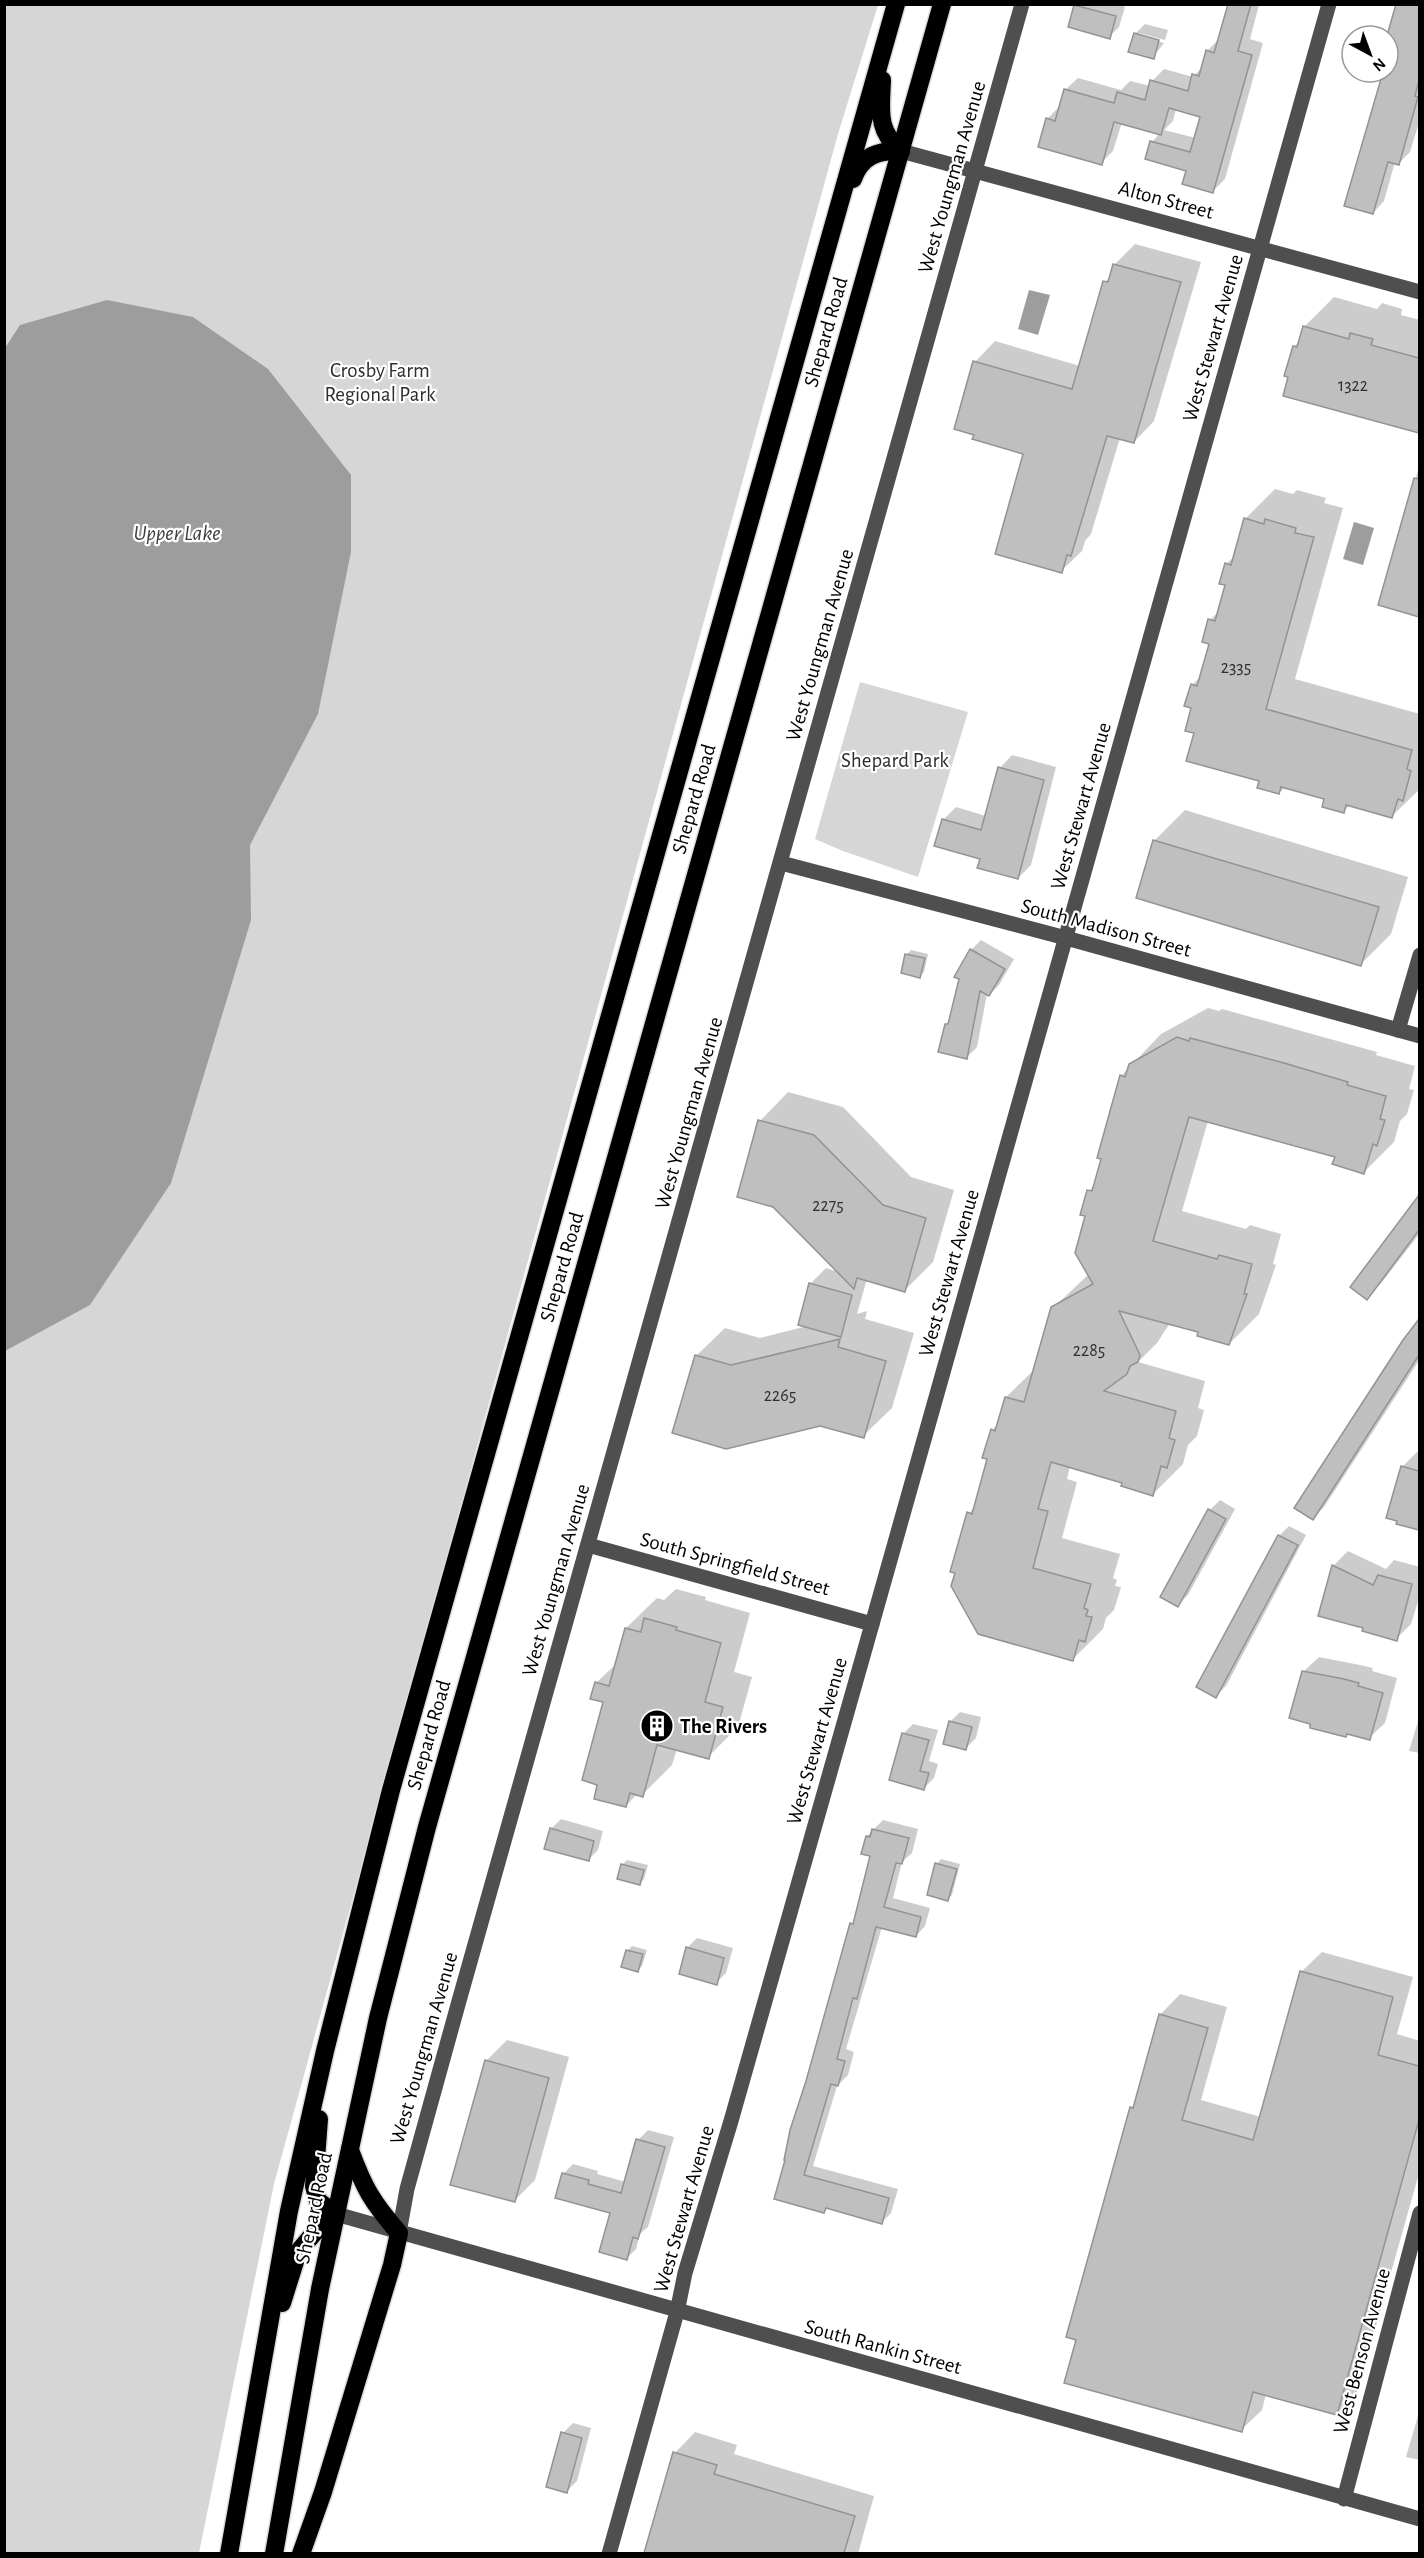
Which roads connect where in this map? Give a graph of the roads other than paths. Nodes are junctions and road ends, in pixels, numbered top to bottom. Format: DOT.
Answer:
graph roads {
  1 [pos="896,4"];
  2 [pos="942,4"];
  3 [pos="1022,4"];
  4 [pos="1329,4"];
  5 [pos="888,31"];
  6 [pos="901,151"];
  7 [pos="976,170"];
  8 [pos="1260,248"];
  9 [pos="815,291"];
  10 [pos="1419,292"];
  11 [pos="782,863"];
  12 [pos="1066,938"];
  13 [pos="1419,955"];
  14 [pos="1398,1030"];
  15 [pos="1419,1036"];
  16 [pos="588,1545"];
  17 [pos="872,1624"];
  18 [pos="325,2051"];
  19 [pos="349,2149"];
  20 [pos="1419,2213"];
  21 [pos="336,2214"];
  22 [pos="399,2233"];
  23 [pos="677,2312"];
  24 [pos="259,2378"];
  25 [pos="1344,2499"];
  26 [pos="1419,2519"];
  27 [pos="229,2553"];
  28 [pos="274,2553"];
  29 [pos="301,2553"];
  30 [pos="609,2553"];
  1 -- 5 [label="highway, Shepard Road"];
  2 -- 6 [label="highway, Shepard Road"];
  3 -- 7 [label="street, West Youngman Avenue"];
  4 -- 8 [label="street, West Stewart Avenue"];
  5 -- 6 [label="highway"];
  5 -- 9 [label="highway, Shepard Road"];
  6 -- 7 [label="street, Alton Street"];
  6 -- 9 [label="highway"];
  6 -- 19 [label="highway, Shepard Road"];
  7 -- 8 [label="street, Alton Street"];
  7 -- 11 [label="street, West Youngman Avenue"];
  8 -- 10 [label="street, Alton Street"];
  8 -- 12 [label="street, West Stewart Avenue"];
  9 -- 18 [label="highway, Shepard Road"];
  11 -- 12 [label="street, South Madison Street"];
  11 -- 16 [label="street, West Youngman Avenue"];
  12 -- 14 [label="street, South Madison Street"];
  12 -- 17 [label="street, West Stewart Avenue"];
  13 -- 14 [label="street"];
  14 -- 15 [label="street, South Madison Street"];
  16 -- 17 [label="street, South Springfield Street"];
  16 -- 22 [label="street, West Youngman Avenue"];
  17 -- 23 [label="street, West Stewart Avenue"];
  18 -- 21 [label="highway"];
  18 -- 24 [label="highway, Shepard Road"];
  19 -- 21 [label="highway, Shepard Road"];
  19 -- 22 [label="highway"];
  20 -- 25 [label="street, West Benson Avenue"];
  21 -- 22 [label="street, South Rankin Street"];
  21 -- 24 [label="highway"];
  21 -- 28 [label="highway, Shepard Road"];
  22 -- 23 [label="street, South Rankin Street"];
  22 -- 29 [label="highway"];
  23 -- 25 [label="street, South Rankin Street"];
  23 -- 30 [label="street, West Stewart Avenue"];
  24 -- 27 [label="highway, Shepard Road"];
  25 -- 26 [label="street, South Rankin Street"];
}
